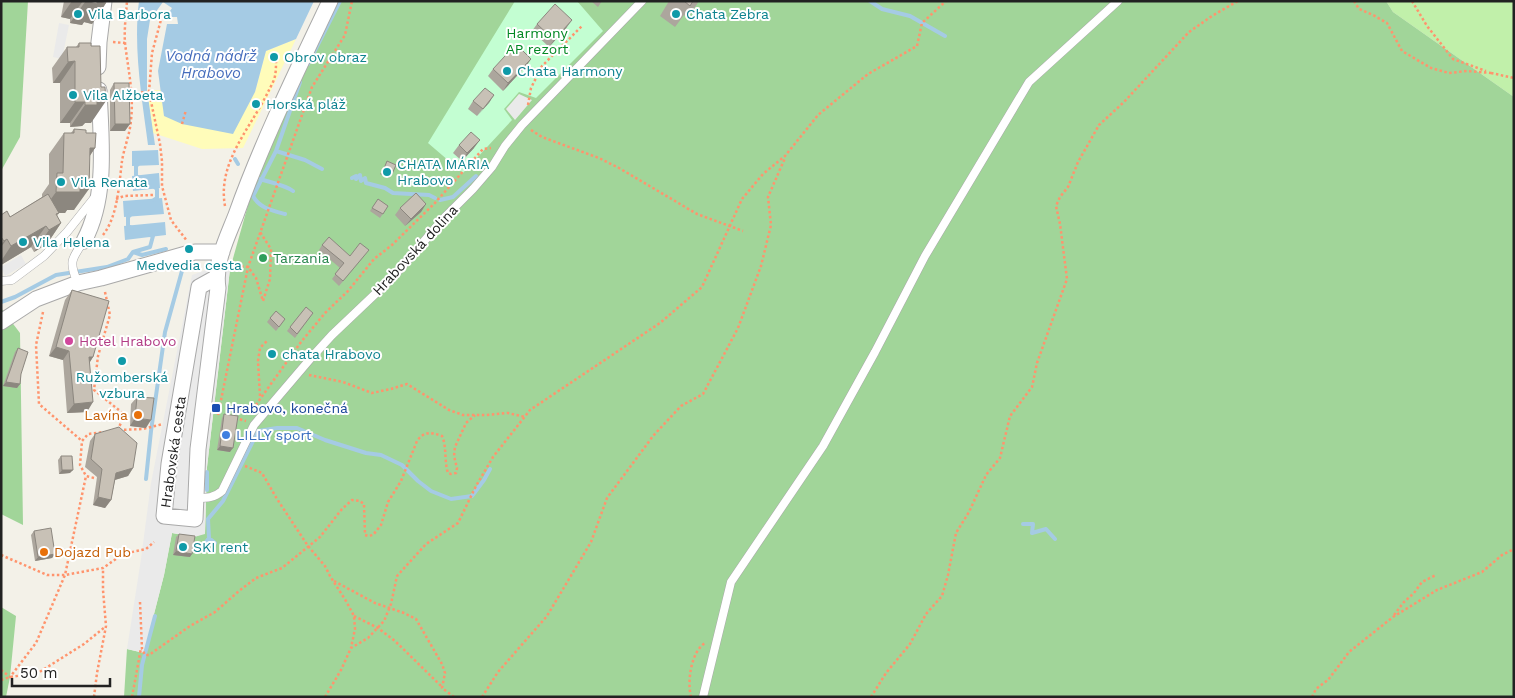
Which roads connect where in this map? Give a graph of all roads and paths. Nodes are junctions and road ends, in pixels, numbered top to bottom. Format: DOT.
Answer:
graph roads {
  1 [pos="104,1"];
  2 [pos="127,1"];
  3 [pos="330,1"];
  4 [pos="352,1"];
  5 [pos="642,1"];
  6 [pos="946,1"];
  7 [pos="1118,1"];
  8 [pos="1238,1"];
  9 [pos="1354,1"];
  10 [pos="1412,1"];
  11 [pos="162,16"];
  12 [pos="583,26"];
  13 [pos="276,61"];
  14 [pos="1491,73"];
  15 [pos="1514,78"];
  16 [pos="149,92"];
  17 [pos="131,93"];
  18 [pos="186,110"];
  19 [pos="182,124"];
  20 [pos="523,124"];
  21 [pos="505,146"];
  22 [pos="785,156"];
  23 [pos="98,194"];
  24 [pos="153,195"];
  25 [pos="161,195"];
  26 [pos="165,198"];
  27 [pos="116,199"];
  28 [pos="232,224"];
  29 [pos="730,227"];
  30 [pos="743,231"];
  31 [pos="260,232"];
  32 [pos="84,240"];
  33 [pos="222,252"];
  34 [pos="185,255"];
  35 [pos="248,267"];
  36 [pos="217,277"];
  37 [pos="101,278"];
  38 [pos="76,279"];
  39 [pos="1,281"];
  40 [pos="46,296"];
  41 [pos="1,322"];
  42 [pos="268,340"];
  43 [pos="298,372"];
  44 [pos="260,398"];
  45 [pos="203,415"];
  46 [pos="475,415"];
  47 [pos="227,416"];
  48 [pos="525,417"];
  49 [pos="246,420"];
  50 [pos="159,424"];
  51 [pos="254,425"];
  52 [pos="107,431"];
  53 [pos="82,442"];
  54 [pos="243,448"];
  55 [pos="237,462"];
  56 [pos="86,476"];
  57 [pos="94,478"];
  58 [pos="197,498"];
  59 [pos="154,542"];
  60 [pos="308,546"];
  61 [pos="1514,548"];
  62 [pos="1,555"];
  63 [pos="103,568"];
  64 [pos="64,575"];
  65 [pos="1436,576"];
  66 [pos="333,580"];
  67 [pos="140,602"];
  68 [pos="390,608"];
  69 [pos="354,616"];
  70 [pos="1393,617"];
  71 [pos="106,626"];
  72 [pos="378,628"];
  73 [pos="719,634"];
  74 [pos="142,647"];
  75 [pos="351,648"];
  76 [pos="1,670"];
  77 [pos="10,677"];
  78 [pos="1,680"];
  79 [pos="442,688"];
  80 [pos="94,697"];
  81 [pos="132,697"];
  82 [pos="325,697"];
  83 [pos="454,697"];
  84 [pos="482,697"];
  85 [pos="691,697"];
  86 [pos="703,697"];
  87 [pos="871,697"];
  88 [pos="1312,697"];
  1 -- 23 [label="street"];
  2 -- 17 [label="path"];
  3 -- 28 [label="street, Hrabovská cesta"];
  4 -- 31 [label="path"];
  5 -- 20 [label="lane, Hrabovská dolina"];
  6 -- 22 [label="path"];
  7 -- 73 [label="lane"];
  8 -- 87 [label="path"];
  9 -- 14 [label="path"];
  10 -- 14 [label="path"];
  11 -- 16 [label="path"];
  12 -- 20 [label="path"];
  13 -- 28 [label="path"];
  14 -- 15 [label="path"];
  16 -- 17 [label="path"];
  16 -- 26 [label="path"];
  17 -- 27 [label="path"];
  18 -- 19 [label="path"];
  20 -- 21 [label="lane, Hrabovská dolina"];
  20 -- 29 [label="path"];
  21 -- 43 [label="lane, Hrabovská dolina"];
  21 -- 44 [label="path"];
  22 -- 29 [label="path"];
  22 -- 84 [label="path"];
  23 -- 32 [label="street"];
  23 -- 39 [label="lane"];
  24 -- 27 [label="path"];
  25 -- 26 [label="path"];
  26 -- 34 [label="path"];
  27 -- 32 [label="path"];
  28 -- 33 [label="street, Hrabovská cesta"];
  29 -- 30 [label="path"];
  29 -- 48 [label="path"];
  31 -- 35 [label="path"];
  31 -- 35 [label="path"];
  32 -- 38 [label="lane"];
  33 -- 34 [label="street"];
  33 -- 36 [label="street, Hrabovská cesta"];
  34 -- 37 [label="street"];
  35 -- 45 [label="path"];
  36 -- 45 [label="street, Hrabovská cesta"];
  36 -- 58 [label="street, Hrabovská cesta"];
  37 -- 38 [label="street"];
  37 -- 50 [label="path"];
  38 -- 40 [label="street"];
  40 -- 41 [label="street"];
  40 -- 53 [label="path"];
  42 -- 44 [label="path"];
  43 -- 46 [label="path"];
  43 -- 51 [label="lane, Hrabovská dolina"];
  44 -- 49 [label="path"];
  45 -- 58 [label="street, Hrabovská cesta"];
  46 -- 48 [label="path"];
  46 -- 60 [label="path"];
  47 -- 49 [label="path"];
  48 -- 68 [label="path"];
  49 -- 51 [label="path"];
  49 -- 54 [label="path"];
  51 -- 54 [label="lane, Hrabovská dolina"];
  52 -- 53 [label="path"];
  53 -- 56 [label="path"];
  54 -- 55 [label="lane, Hrabovská dolina"];
  55 -- 58 [label="lane, Hrabovská dolina"];
  55 -- 60 [label="path"];
  56 -- 57 [label="path"];
  56 -- 64 [label="path"];
  59 -- 63 [label="path"];
  60 -- 66 [label="path"];
  60 -- 74 [label="path"];
  61 -- 70 [label="path"];
  62 -- 64 [label="path"];
  63 -- 64 [label="path"];
  63 -- 71 [label="path"];
  64 -- 77 [label="path"];
  65 -- 70 [label="path"];
  66 -- 68 [label="path"];
  66 -- 69 [label="path"];
  67 -- 74 [label="path"];
  68 -- 72 [label="path"];
  68 -- 79 [label="path"];
  69 -- 72 [label="path"];
  69 -- 75 [label="path"];
  70 -- 88 [label="path"];
  71 -- 77 [label="path"];
  71 -- 80 [label="path"];
  72 -- 75 [label="path"];
  72 -- 79 [label="path"];
  73 -- 85 [label="path"];
  73 -- 86 [label="lane"];
  74 -- 81 [label="path"];
  75 -- 82 [label="path"];
  76 -- 77 [label="path"];
  77 -- 78 [label="path"];
  79 -- 83 [label="path"];
}
